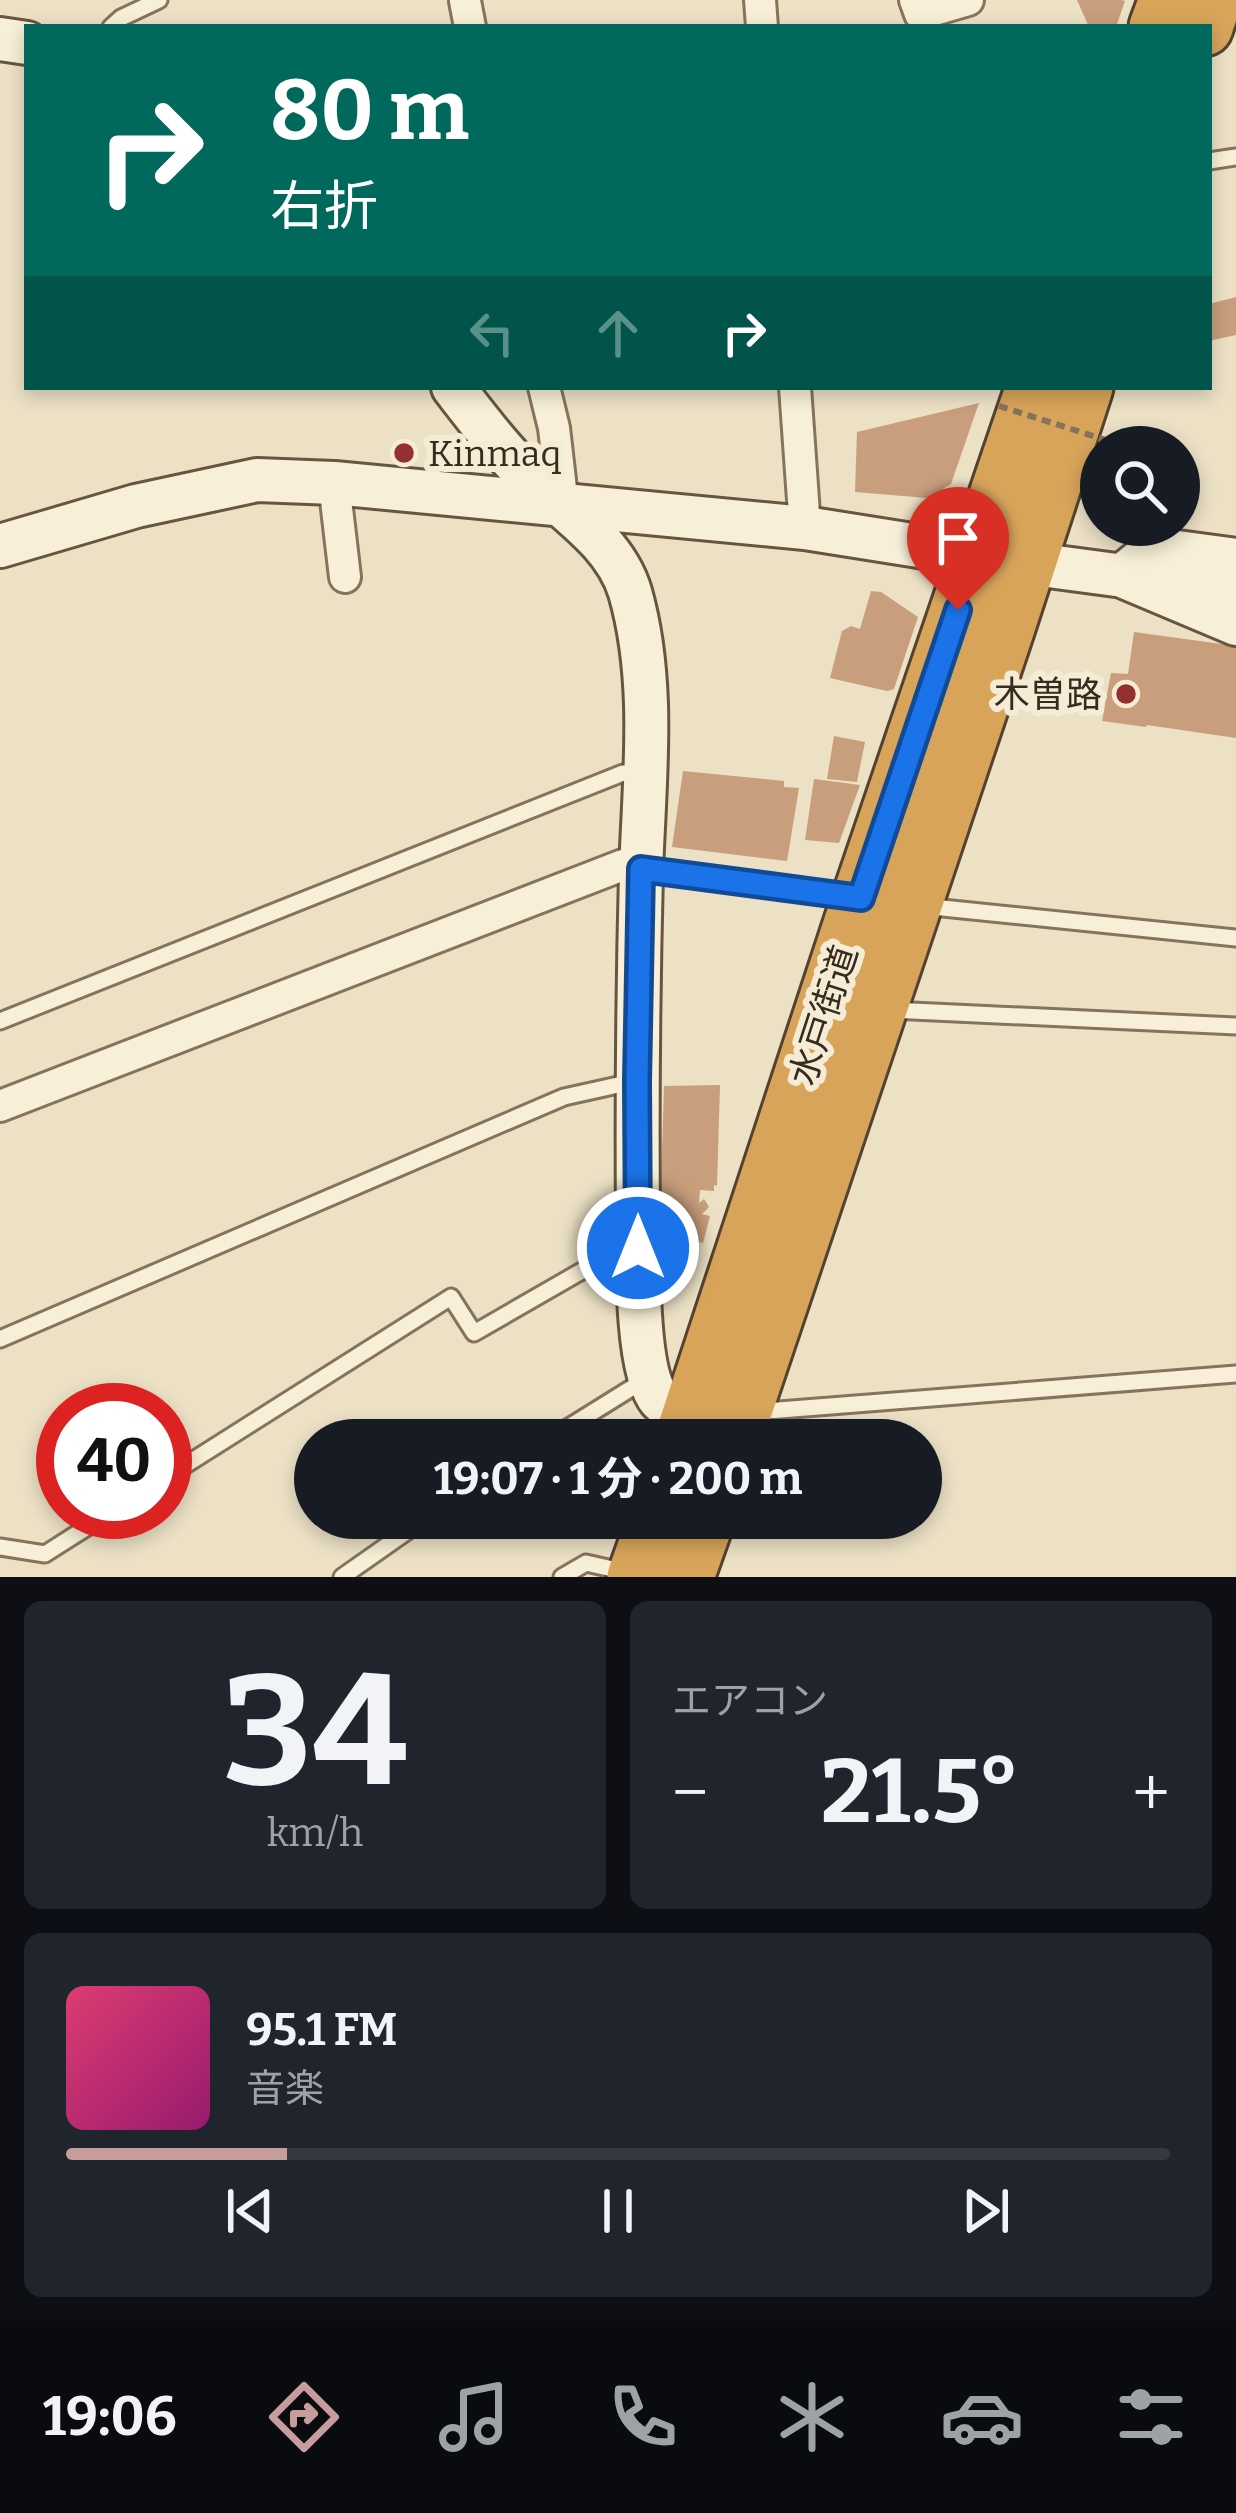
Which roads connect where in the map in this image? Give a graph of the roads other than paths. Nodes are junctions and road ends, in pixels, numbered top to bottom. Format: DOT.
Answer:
graph roads {
  1 [pos="159,0"];
  2 [pos="915,0"];
  3 [pos="968,0"];
  4 [pos="114,24"];
  5 [pos="455,390"];
  6 [pos="545,390"];
  7 [pos="795,390"];
  8 [pos="1083,390"];
  9 [pos="1017,396"];
  10 [pos="334,483"];
  11 [pos="563,506"];
  12 [pos="806,528"];
  13 [pos="0,546"];
  14 [pos="1001,559"];
  15 [pos="1236,560"];
  16 [pos="1122,576"];
  17 [pos="346,577"];
  18 [pos="1236,591"];
  19 [pos="1236,623"];
  20 [pos="644,772"];
  21 [pos="641,869"];
  22 [pos="886,901"];
  23 [pos="1236,938"];
  24 [pos="877,1010"];
  25 [pos="0,1021"];
  26 [pos="1236,1026"];
  27 [pos="637,1081"];
  28 [pos="0,1106"];
  29 [pos="638,1248"];
  30 [pos="0,1339"];
  31 [pos="1236,1374"];
  32 [pos="582,1419"];
  33 [pos="704,1419"];
  34 [pos="705,1419"];
  35 [pos="706,1419"];
  36 [pos="706,1419"];
  37 [pos="718,1419"];
  38 [pos="192,1461"];
  39 [pos="69,1539"];
  40 [pos="396,1539"];
  41 [pos="656,1539"];
  42 [pos="687,1539"];
  43 [pos="0,1546"];
  44 [pos="653,1576"];
  45 [pos="342,1577"];
  46 [pos="562,1577"];
  1 -- 4 [label="lane"];
  2 -- 3 [label="street"];
  5 -- 11 [label="street"];
  6 -- 11 [label="street"];
  7 -- 12 [label="street"];
  8 -- 14 [label="highway, 水戸街道"];
  9 -- 14 [label="highway, 水戸街道"];
  10 -- 11 [label="street"];
  10 -- 13 [label="street"];
  10 -- 17 [label="street"];
  11 -- 12 [label="street"];
  11 -- 20 [label="street"];
  12 -- 14 [label="street"];
  14 -- 16 [label="street"];
  14 -- 22 [label="highway, 水戸街道"];
  15 -- 16 [label="street"];
  16 -- 18 [label="street"];
  16 -- 19 [label="street"];
  20 -- 21 [label="street"];
  20 -- 25 [label="lane"];
  21 -- 22 [label="lane"];
  21 -- 27 [label="street"];
  21 -- 28 [label="street"];
  22 -- 23 [label="lane"];
  22 -- 24 [label="highway, 水戸街道"];
  22 -- 35 [label="highway, 水戸街道"];
  24 -- 26 [label="lane"];
  24 -- 36 [label="highway, 水戸街道"];
  27 -- 29 [label="street"];
  27 -- 30 [label="lane"];
  29 -- 34 [label="street"];
  29 -- 38 [label="lane"];
  31 -- 37 [label="lane"];
  32 -- 33 [label="lane"];
  39 -- 43 [label="lane"];
  40 -- 45 [label="lane"];
  41 -- 44 [label="highway"];
  42 -- 44 [label="highway"];
  44 -- 46 [label="lane"];
}
